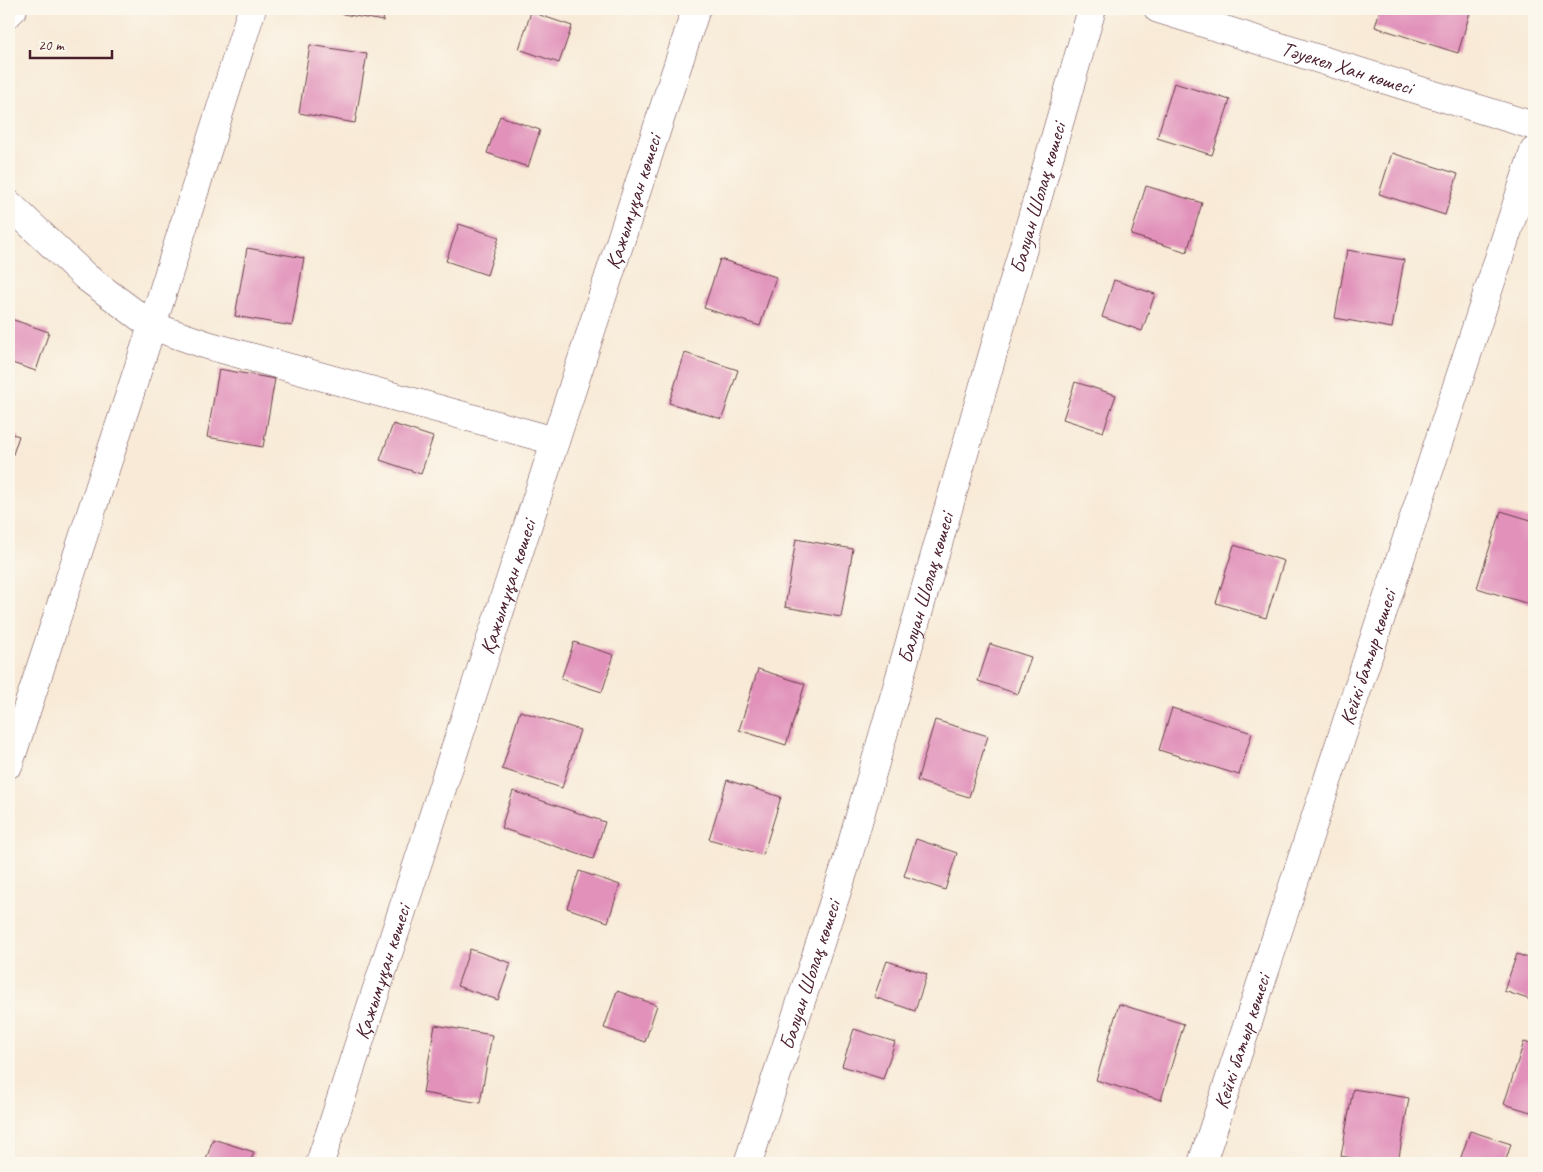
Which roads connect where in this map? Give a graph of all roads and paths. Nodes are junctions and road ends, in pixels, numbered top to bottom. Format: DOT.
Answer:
graph roads {
  1 [pos="13,9"];
  2 [pos="252,9"];
  3 [pos="696,9"];
  4 [pos="1092,9"];
  5 [pos="1158,9"];
  6 [pos="9,13"];
  7 [pos="1534,126"];
  8 [pos="1534,152"];
  9 [pos="9,204"];
  10 [pos="152,326"];
  11 [pos="555,441"];
  12 [pos="9,764"];
  13 [pos="320,1163"];
  14 [pos="748,1163"];
  15 [pos="1202,1163"];
  1 -- 6 [label="street"];
  2 -- 10 [label="street"];
  3 -- 11 [label="street, Қажымұқан көшесі"];
  4 -- 14 [label="street, Балуан Шолақ көшесі"];
  5 -- 7 [label="street, Тәуекел Хан көшесі"];
  8 -- 15 [label="street, Кейкі батыр көшесі"];
  9 -- 10 [label="street"];
  10 -- 11 [label="street"];
  10 -- 12 [label="street"];
  11 -- 13 [label="street, Қажымұқан көшесі"];
}
